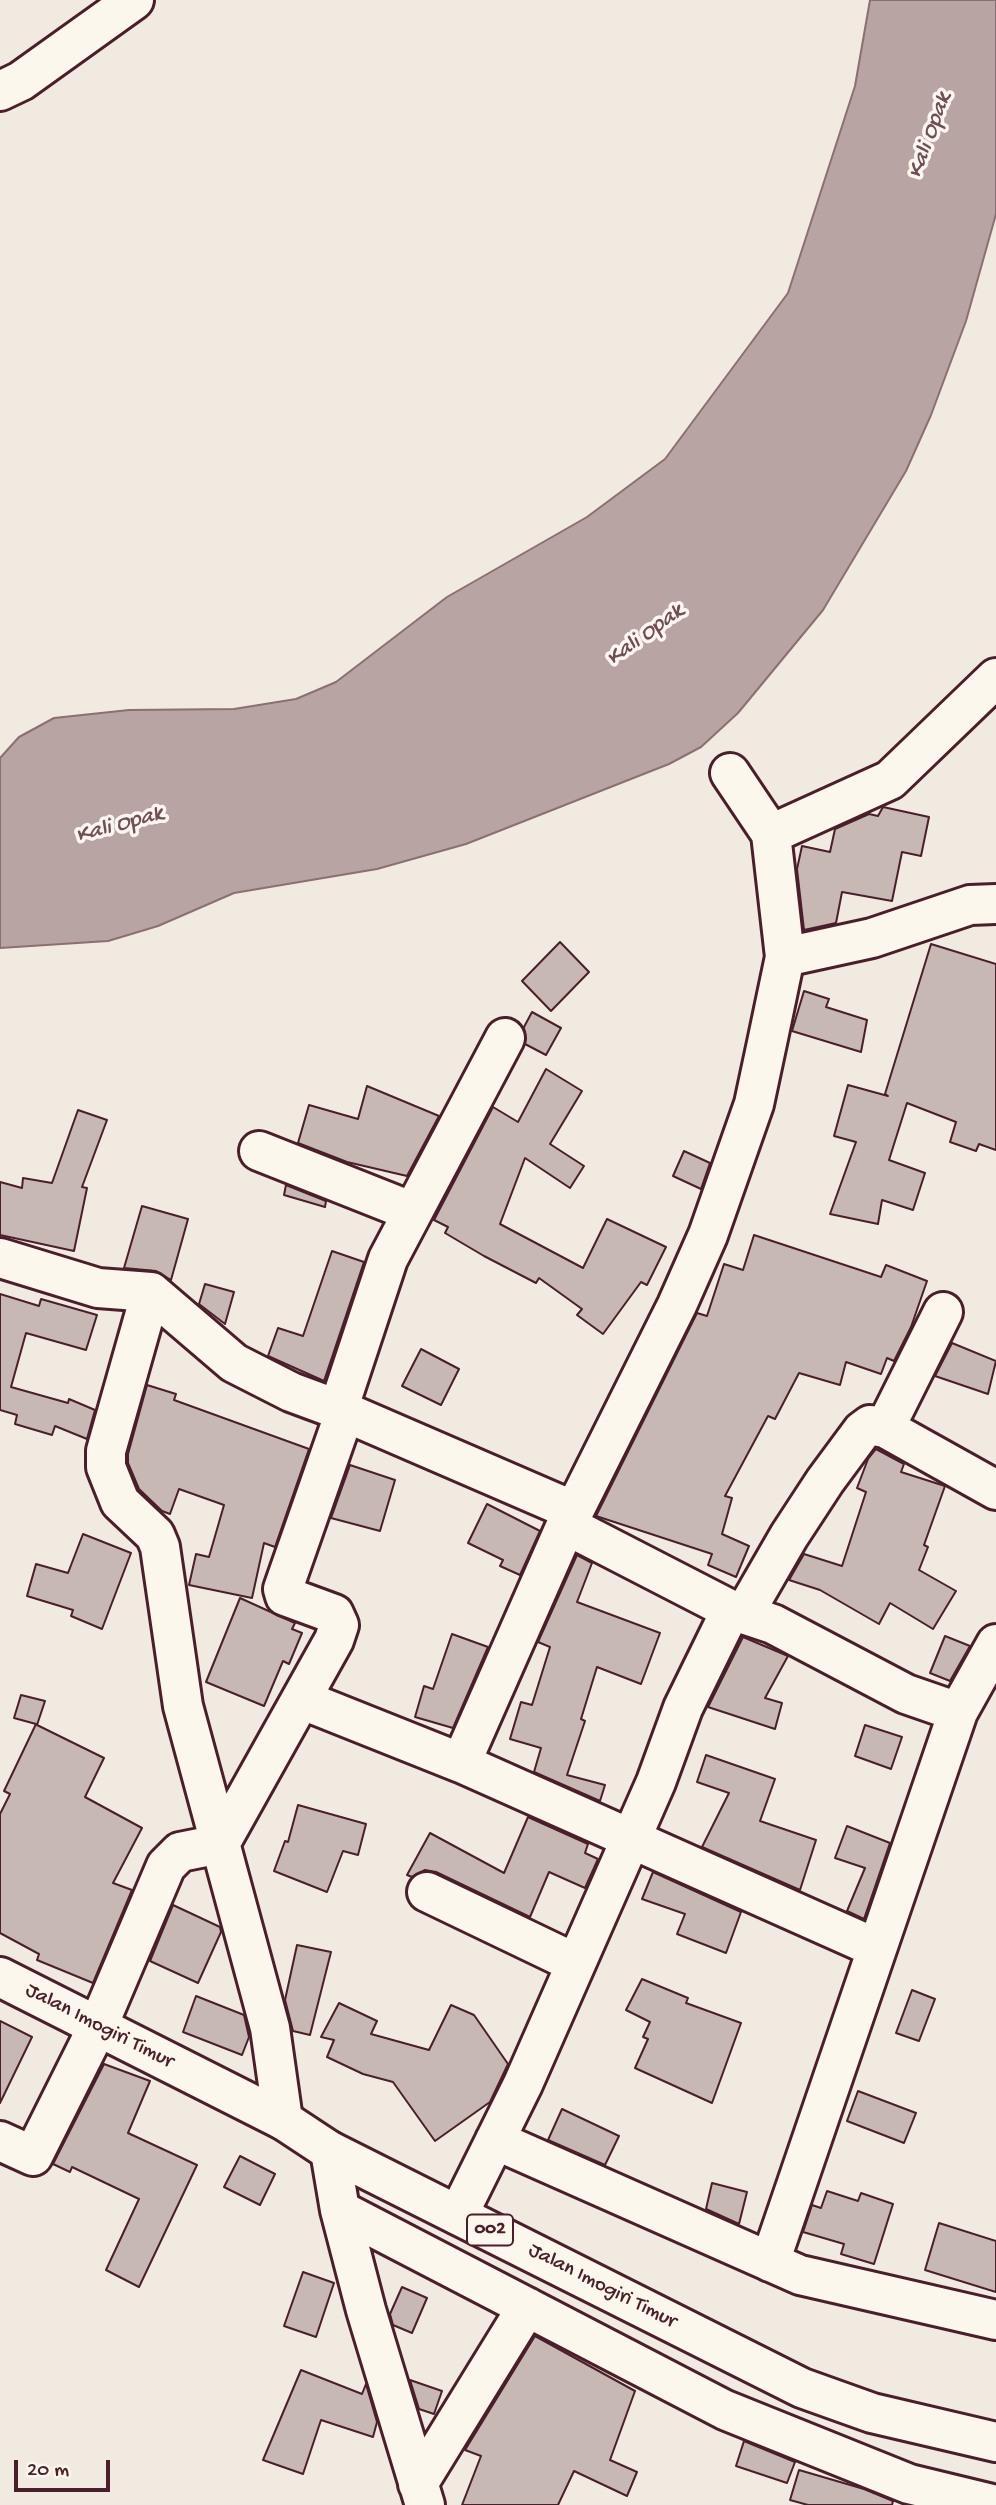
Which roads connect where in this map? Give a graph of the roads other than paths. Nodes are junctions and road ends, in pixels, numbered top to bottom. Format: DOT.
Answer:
graph roads {
  1 [pos="134,0"];
  2 [pos="0,91"];
  3 [pos="996,678"];
  4 [pos="730,773"];
  5 [pos="771,834"];
  6 [pos="996,904"];
  7 [pos="785,957"];
  8 [pos="505,1038"];
  9 [pos="259,1152"];
  10 [pos="413,1212"];
  11 [pos="0,1258"];
  12 [pos="151,1292"];
  13 [pos="943,1312"];
  14 [pos="342,1411"];
  15 [pos="885,1428"];
  16 [pos="996,1490"];
  17 [pos="570,1518"];
  18 [pos="738,1612"];
  19 [pos="996,1644"];
  20 [pos="303,1700"];
  21 [pos="958,1712"];
  22 [pos="461,1763"];
  23 [pos="631,1839"];
  24 [pos="220,1844"];
  25 [pos="427,1892"];
  26 [pos="876,1948"];
  27 [pos="575,1963"];
  28 [pos="0,1977"];
  29 [pos="98,2026"];
  30 [pos="283,2120"];
  31 [pos="495,2140"];
  32 [pos="0,2141"];
  33 [pos="330,2151"];
  34 [pos="340,2210"];
  35 [pos="458,2215"];
  36 [pos="770,2262"];
  37 [pos="527,2307"];
  38 [pos="996,2320"];
  39 [pos="996,2442"];
  40 [pos="421,2495"];
  41 [pos="905,2495"];
  42 [pos="996,2505"];
  1 -- 2 [label="street"];
  3 -- 5 [label="street"];
  4 -- 5 [label="street"];
  5 -- 7 [label="street"];
  6 -- 7 [label="street"];
  7 -- 17 [label="street"];
  8 -- 10 [label="street"];
  9 -- 10 [label="street"];
  10 -- 14 [label="street"];
  11 -- 12 [label="street"];
  12 -- 14 [label="street"];
  12 -- 24 [label="street"];
  13 -- 15 [label="street"];
  14 -- 17 [label="street"];
  14 -- 20 [label="street"];
  15 -- 16 [label="street"];
  15 -- 18 [label="street"];
  17 -- 18 [label="street"];
  17 -- 22 [label="street"];
  18 -- 21 [label="street"];
  18 -- 23 [label="street"];
  19 -- 21 [label="street"];
  20 -- 22 [label="street"];
  20 -- 24 [label="street"];
  21 -- 26 [label="street"];
  22 -- 23 [label="street"];
  23 -- 26 [label="street"];
  23 -- 27 [label="street"];
  24 -- 29 [label="street"];
  24 -- 30 [label="street"];
  25 -- 27 [label="street"];
  26 -- 36 [label="street"];
  27 -- 31 [label="street"];
  28 -- 29 [label="street, Jalan Imogiri Timur / 002"];
  29 -- 30 [label="street, Jalan Imogiri Timur / 002"];
  29 -- 32 [label="street"];
  30 -- 33 [label="street, Jalan Imogiri Timur / 002"];
  31 -- 35 [label="street"];
  31 -- 36 [label="street"];
  33 -- 34 [label="street"];
  33 -- 35 [label="street, Jalan Imogiri Timur / 002"];
  34 -- 37 [label="street"];
  34 -- 40 [label="street"];
  35 -- 39 [label="street, Jalan Imogiri Timur / 002"];
  36 -- 38 [label="street"];
  37 -- 40 [label="street"];
  37 -- 41 [label="street"];
  41 -- 42 [label="street"];
}
